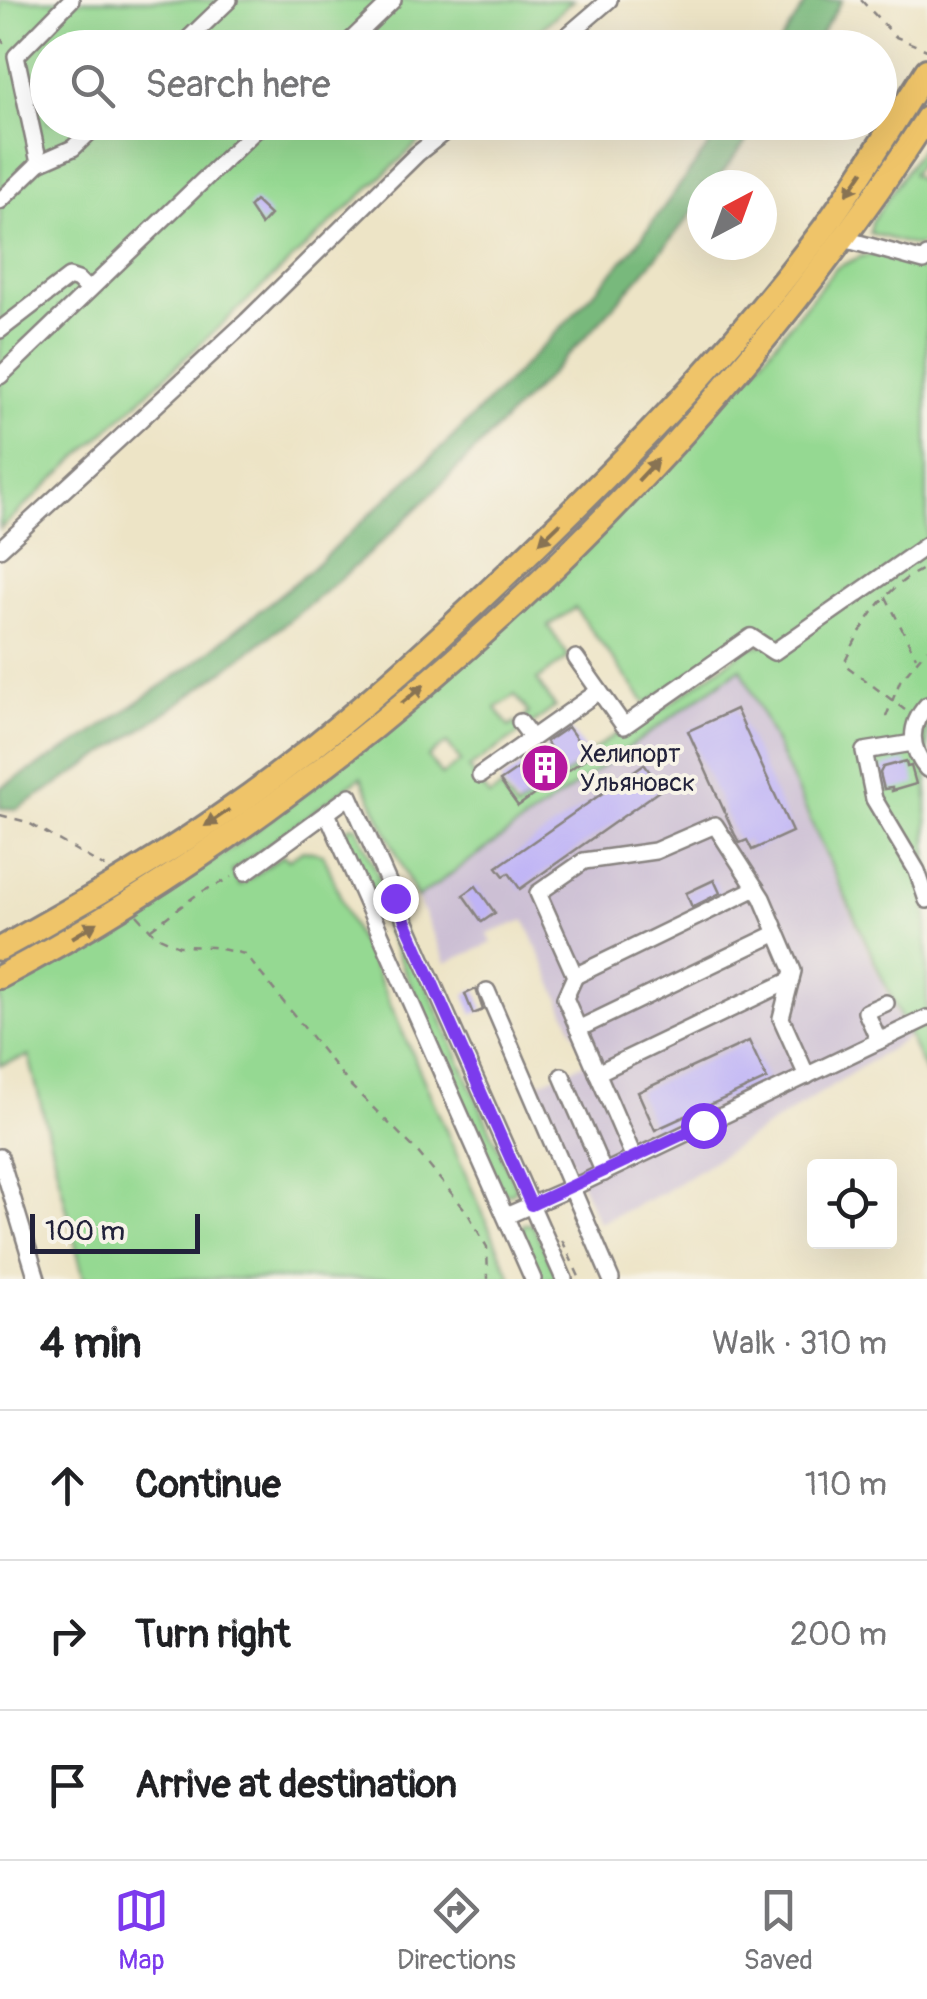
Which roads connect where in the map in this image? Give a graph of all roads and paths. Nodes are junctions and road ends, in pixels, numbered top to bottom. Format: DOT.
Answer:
graph roads {
  1 [pos="71,0"];
  2 [pos="229,0"];
  3 [pos="393,0"];
  4 [pos="609,0"];
  5 [pos="860,0"];
  6 [pos="42,30"];
  7 [pos="198,30"];
  8 [pos="362,30"];
  9 [pos="573,30"];
  10 [pos="890,30"];
  11 [pos="897,36"];
  12 [pos="30,42"];
  13 [pos="927,50"];
  14 [pos="927,70"];
  15 [pos="927,118"];
  16 [pos="897,119"];
  17 [pos="30,121"];
  18 [pos="34,140"];
  19 [pos="81,140"];
  20 [pos="245,140"];
  21 [pos="434,140"];
  22 [pos="884,140"];
  23 [pos="39,163"];
  24 [pos="0,201"];
  25 [pos="844,239"];
  26 [pos="926,260"];
  27 [pos="88,290"];
  28 [pos="0,330"];
  29 [pos="0,376"];
  30 [pos="927,545"];
  31 [pos="0,549"];
  32 [pos="927,567"];
  33 [pos="886,596"];
  34 [pos="927,648"];
  35 [pos="576,658"];
  36 [pos="917,658"];
  37 [pos="599,691"];
  38 [pos="892,700"];
  39 [pos="927,706"];
  40 [pos="910,713"];
  41 [pos="886,716"];
  42 [pos="520,722"];
  43 [pos="532,738"];
  44 [pos="913,743"];
  45 [pos="927,770"];
  46 [pos="480,775"];
  47 [pos="327,813"];
  48 [pos="0,815"];
  49 [pos="246,872"];
  50 [pos="756,888"];
  51 [pos="123,894"];
  52 [pos="927,900"];
  53 [pos="149,930"];
  54 [pos="777,933"];
  55 [pos="0,949"];
  56 [pos="575,976"];
  57 [pos="0,977"];
  58 [pos="791,980"];
  59 [pos="487,992"];
  60 [pos="886,1003"];
  61 [pos="927,1018"];
  62 [pos="578,1029"];
  63 [pos="879,1042"];
  64 [pos="597,1072"];
  65 [pos="562,1076"];
  66 [pos="806,1076"];
  67 [pos="0,1157"];
  68 [pos="634,1158"];
  69 [pos="604,1173"];
  70 [pos="570,1188"];
  71 [pos="531,1205"];
  72 [pos="506,1216"];
  73 [pos="37,1279"];
  74 [pos="488,1279"];
  75 [pos="533,1279"];
  76 [pos="564,1279"];
  77 [pos="610,1279"];
  1 -- 6 [label="street"];
  2 -- 7 [label="street"];
  3 -- 8 [label="street"];
  4 -- 9 [label="street"];
  5 -- 10 [label="path"];
  11 -- 13 [label="path"];
  12 -- 17 [label="street"];
  14 -- 16 [label="highway, one-way"];
  15 -- 25 [label="highway"];
  18 -- 23 [label="street"];
  19 -- 23 [label="street"];
  20 -- 27 [label="street"];
  21 -- 31 [label="street"];
  22 -- 51 [label="highway, one-way"];
  23 -- 24 [label="street"];
  25 -- 26 [label="street"];
  51 -- 25 [label="highway, one-way"];
  27 -- 28 [label="street"];
  27 -- 29 [label="street"];
  30 -- 37 [label="street"];
  32 -- 33 [label="path"];
  33 -- 36 [label="path"];
  33 -- 38 [label="path"];
  34 -- 36 [label="path"];
  35 -- 37 [label="street"];
  36 -- 38 [label="path"];
  37 -- 43 [label="street"];
  38 -- 40 [label="path"];
  38 -- 41 [label="path"];
  39 -- 44 [label="street"];
  42 -- 43 [label="street"];
  43 -- 46 [label="street"];
  44 -- 45 [label="street"];
  44 -- 52 [label="street"];
  47 -- 49 [label="street"];
  47 -- 71 [label="street"];
  47 -- 72 [label="street"];
  48 -- 51 [label="path"];
  49 -- 53 [label="path"];
  50 -- 54 [label="street"];
  50 -- 56 [label="street"];
  50 -- 56 [label="street"];
  51 -- 53 [label="path"];
  51 -- 55 [label="highway"];
  57 -- 51 [label="highway, one-way"];
  53 -- 74 [label="path"];
  54 -- 58 [label="street"];
  54 -- 62 [label="street"];
  56 -- 62 [label="street"];
  58 -- 64 [label="street"];
  58 -- 66 [label="street"];
  59 -- 70 [label="street"];
  60 -- 63 [label="street"];
  61 -- 63 [label="street"];
  62 -- 64 [label="street"];
  63 -- 66 [label="street"];
  64 -- 68 [label="street"];
  65 -- 69 [label="street"];
  66 -- 68 [label="street"];
  67 -- 73 [label="street"];
  68 -- 69 [label="street"];
  69 -- 70 [label="street"];
  70 -- 71 [label="street"];
  70 -- 77 [label="street"];
  71 -- 72 [label="street"];
  71 -- 76 [label="street"];
  72 -- 75 [label="street"];
}
